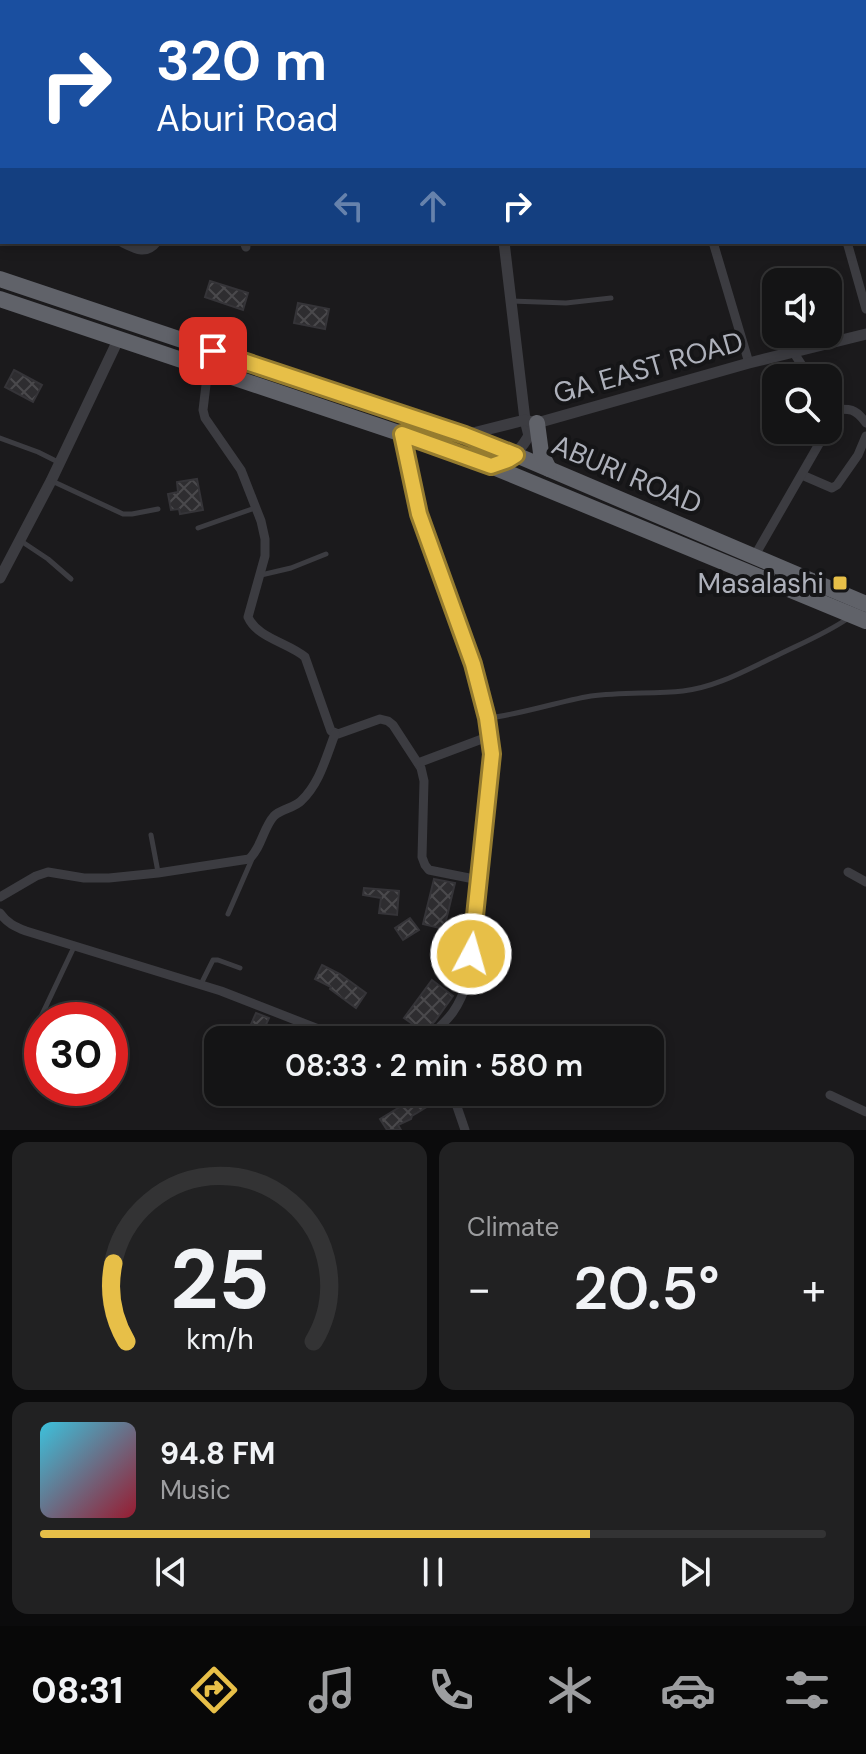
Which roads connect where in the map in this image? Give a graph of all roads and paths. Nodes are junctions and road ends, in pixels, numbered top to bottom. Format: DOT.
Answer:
graph roads {
  1 [pos="126,244"];
  2 [pos="155,244"];
  3 [pos="504,244"];
  4 [pos="714,244"];
  5 [pos="848,244"];
  6 [pos="0,279"];
  7 [pos="611,298"];
  8 [pos="0,299"];
  9 [pos="510,301"];
  10 [pos="866,309"];
  11 [pos="866,334"];
  12 [pos="119,338"];
  13 [pos="794,353"];
  14 [pos="749,363"];
  15 [pos="801,364"];
  16 [pos="208,368"];
  17 [pos="842,409"];
  18 [pos="866,423"];
  19 [pos="530,426"];
  20 [pos="402,434"];
  21 [pos="465,435"];
  22 [pos="866,436"];
  23 [pos="0,438"];
  24 [pos="820,444"];
  25 [pos="516,455"];
  26 [pos="59,463"];
  27 [pos="491,466"];
  28 [pos="549,469"];
  29 [pos="802,475"];
  30 [pos="51,481"];
  31 [pos="256,508"];
  32 [pos="158,509"];
  33 [pos="198,528"];
  34 [pos="20,540"];
  35 [pos="326,554"];
  36 [pos="754,557"];
  37 [pos="260,576"];
  38 [pos="0,578"];
  39 [pos="71,579"];
  40 [pos="862,607"];
  41 [pos="487,718"];
  42 [pos="335,734"];
  43 [pos="490,736"];
  44 [pos="418,763"];
  45 [pos="151,835"];
  46 [pos="254,855"];
  47 [pos="848,872"];
  48 [pos="158,873"];
  49 [pos="479,880"];
  50 [pos="866,882"];
  51 [pos="0,897"];
  52 [pos="0,913"];
  53 [pos="228,914"];
  54 [pos="75,946"];
  55 [pos="240,968"];
  56 [pos="201,984"];
  57 [pos="48,1002"];
  58 [pos="311,1026"];
  59 [pos="441,1026"];
  60 [pos="830,1095"];
  61 [pos="457,1106"];
  62 [pos="866,1112"];
  63 [pos="465,1130"];
  1 -- 2 [label="street"];
  3 -- 9 [label="street"];
  4 -- 14 [label="street"];
  5 -- 10 [label="street"];
  6 -- 21 [label="highway, ABURI ROAD"];
  7 -- 9 [label="lane"];
  8 -- 12 [label="highway, ABURI ROAD"];
  9 -- 19 [label="street"];
  11 -- 13 [label="street, GA EAST ROAD"];
  12 -- 16 [label="highway, ABURI ROAD"];
  12 -- 26 [label="street"];
  13 -- 14 [label="street, GA EAST ROAD"];
  13 -- 15 [label="street"];
  14 -- 19 [label="street, GA EAST ROAD"];
  16 -- 20 [label="highway, ABURI ROAD"];
  16 -- 31 [label="street"];
  17 -- 18 [label="street"];
  19 -- 21 [label="street, GA EAST ROAD"];
  19 -- 25 [label="street"];
  19 -- 28 [label="highway"];
  20 -- 27 [label="highway, ABURI ROAD"];
  20 -- 41 [label="street"];
  21 -- 25 [label="highway, ABURI ROAD"];
  22 -- 29 [label="street"];
  23 -- 26 [label="lane"];
  24 -- 29 [label="street"];
  25 -- 27 [label="street"];
  25 -- 28 [label="highway, ABURI ROAD"];
  26 -- 30 [label="street"];
  27 -- 40 [label="highway, ABURI ROAD"];
  28 -- 36 [label="highway, ABURI ROAD"];
  29 -- 36 [label="street"];
  30 -- 32 [label="lane"];
  30 -- 34 [label="street"];
  31 -- 33 [label="lane"];
  31 -- 37 [label="street"];
  34 -- 38 [label="street"];
  34 -- 39 [label="lane"];
  35 -- 37 [label="lane"];
  36 -- 40 [label="highway, ABURI ROAD"];
  37 -- 42 [label="street"];
  40 -- 41 [label="lane"];
  41 -- 43 [label="street"];
  42 -- 44 [label="street"];
  42 -- 46 [label="street"];
  43 -- 44 [label="street"];
  43 -- 49 [label="street"];
  44 -- 49 [label="street"];
  45 -- 48 [label="lane"];
  46 -- 48 [label="street"];
  46 -- 53 [label="lane"];
  47 -- 50 [label="street"];
  48 -- 51 [label="street"];
  49 -- 59 [label="street"];
  52 -- 54 [label="street"];
  54 -- 56 [label="street"];
  54 -- 57 [label="lane"];
  55 -- 56 [label="lane"];
  56 -- 58 [label="street"];
  60 -- 62 [label="street"];
  61 -- 63 [label="street"];
}
